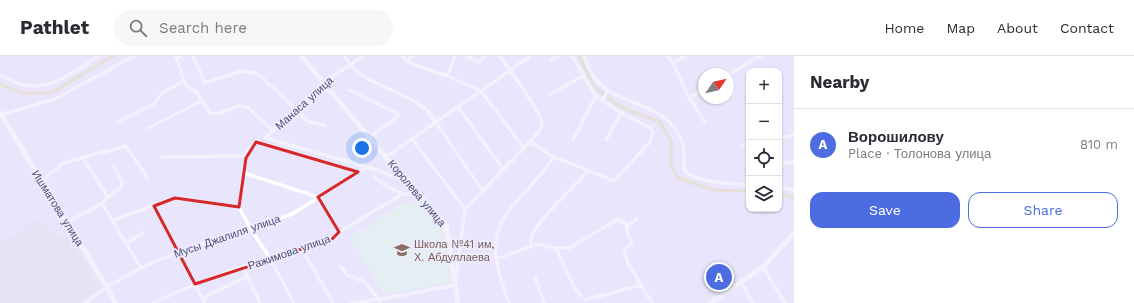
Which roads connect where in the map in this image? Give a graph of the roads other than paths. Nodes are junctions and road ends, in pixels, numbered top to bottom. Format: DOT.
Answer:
graph roads {
  1 [pos="99,56"];
  2 [pos="134,56"];
  3 [pos="178,56"];
  4 [pos="193,56"];
  5 [pos="301,56"];
  6 [pos="344,56"];
  7 [pos="363,56"];
  8 [pos="402,56"];
  9 [pos="412,56"];
  10 [pos="455,56"];
  11 [pos="467,56"];
  12 [pos="486,56"];
  13 [pos="500,56"];
  14 [pos="528,56"];
  15 [pos="558,56"];
  16 [pos="572,56"];
  17 [pos="584,56"];
  18 [pos="668,56"];
  19 [pos="685,56"];
  20 [pos="762,56"];
  21 [pos="551,60"];
  22 [pos="407,62"];
  23 [pos="673,63"];
  24 [pos="351,65"];
  25 [pos="509,71"];
  26 [pos="734,71"];
  27 [pos="0,75"];
  28 [pos="447,76"];
  29 [pos="584,76"];
  30 [pos="184,81"];
  31 [pos="323,83"];
  32 [pos="349,90"];
  33 [pos="608,90"];
  34 [pos="480,91"];
  35 [pos="698,93"];
  36 [pos="550,94"];
  37 [pos="596,96"];
  38 [pos="689,98"];
  39 [pos="202,100"];
  40 [pos="603,100"];
  41 [pos="458,106"];
  42 [pos="296,109"];
  43 [pos="621,113"];
  44 [pos="0,115"];
  45 [pos="117,122"];
  46 [pos="705,122"];
  47 [pos="435,123"];
  48 [pos="325,125"];
  49 [pos="148,128"];
  50 [pos="272,131"];
  51 [pos="794,135"];
  52 [pos="370,137"];
  53 [pos="782,137"];
  54 [pos="412,139"];
  55 [pos="573,140"];
  56 [pos="606,140"];
  57 [pos="530,142"];
  58 [pos="746,144"];
  59 [pos="743,145"];
  60 [pos="524,148"];
  61 [pos="84,157"];
  62 [pos="162,157"];
  63 [pos="386,157"];
  64 [pos="554,157"];
  65 [pos="246,158"];
  66 [pos="794,162"];
  67 [pos="782,163"];
  68 [pos="114,166"];
  69 [pos="368,167"];
  70 [pos="503,169"];
  71 [pos="588,171"];
  72 [pos="358,172"];
  73 [pos="244,173"];
  74 [pos="375,177"];
  75 [pos="147,178"];
  76 [pos="407,181"];
  77 [pos="42,183"];
  78 [pos="746,185"];
  79 [pos="782,188"];
  80 [pos="482,190"];
  81 [pos="794,190"];
  82 [pos="403,194"];
  83 [pos="420,194"];
  84 [pos="108,197"];
  85 [pos="318,197"];
  86 [pos="102,203"];
  87 [pos="154,206"];
  88 [pos="239,207"];
  89 [pos="465,209"];
  90 [pos="637,219"];
  91 [pos="113,220"];
  92 [pos="67,224"];
  93 [pos="627,225"];
  94 [pos="250,228"];
  95 [pos="144,232"];
  96 [pos="339,232"];
  97 [pos="794,233"];
  98 [pos="127,243"];
  99 [pos="530,246"];
  100 [pos="556,248"];
  101 [pos="302,249"];
  102 [pos="178,252"];
  103 [pos="270,258"];
  104 [pos="496,259"];
  105 [pos="243,267"];
  106 [pos="341,267"];
  107 [pos="764,267"];
  108 [pos="141,268"];
  109 [pos="248,276"];
  110 [pos="535,277"];
  111 [pos="741,283"];
  112 [pos="194,284"];
  113 [pos="455,285"];
  114 [pos="641,285"];
  115 [pos="107,287"];
  116 [pos="581,296"];
  117 [pos="203,298"];
  118 [pos="585,300"];
  119 [pos="379,301"];
  120 [pos="719,301"];
  121 [pos="85,303"];
  122 [pos="115,303"];
  123 [pos="155,303"];
  124 [pos="205,303"];
  125 [pos="260,303"];
  126 [pos="294,303"];
  127 [pos="333,303"];
  128 [pos="352,303"];
  129 [pos="458,303"];
  130 [pos="509,303"];
  131 [pos="544,303"];
  132 [pos="652,303"];
  133 [pos="710,303"];
  134 [pos="753,303"];
  135 [pos="785,303"];
  1 -- 27 [label="street"];
  2 -- 44 [label="street"];
  3 -- 30 [label="street"];
  4 -- 42 [label="street"];
  5 -- 31 [label="main road, Королева улица"];
  6 -- 24 [label="street"];
  7 -- 24 [label="street, Манаса улица"];
  8 -- 22 [label="street"];
  9 -- 22 [label="street"];
  10 -- 28 [label="street"];
  11 -- 12 [label="street"];
  13 -- 25 [label="street"];
  14 -- 25 [label="street"];
  15 -- 21 [label="street"];
  16 -- 29 [label="street"];
  17 -- 33 [label="street"];
  18 -- 23 [label="street"];
  19 -- 23 [label="street"];
  20 -- 26 [label="street"];
  22 -- 28 [label="street"];
  23 -- 38 [label="street"];
  24 -- 31 [label="street, Манаса улица"];
  24 -- 47 [label="street"];
  25 -- 34 [label="street"];
  25 -- 57 [label="street"];
  28 -- 34 [label="street"];
  29 -- 36 [label="street"];
  29 -- 37 [label="street"];
  30 -- 39 [label="street"];
  30 -- 45 [label="street"];
  31 -- 42 [label="street, Манаса улица"];
  31 -- 52 [label="main road, Королева улица"];
  32 -- 52 [label="street"];
  33 -- 40 [label="street"];
  33 -- 78 [label="street"];
  34 -- 41 [label="street"];
  34 -- 60 [label="street"];
  35 -- 38 [label="street"];
  37 -- 40 [label="street"];
  37 -- 55 [label="street"];
  38 -- 46 [label="street"];
  39 -- 49 [label="street"];
  39 -- 50 [label="street"];
  40 -- 43 [label="street"];
  41 -- 47 [label="street"];
  41 -- 70 [label="street"];
  42 -- 48 [label="street"];
  42 -- 50 [label="street, Манаса улица"];
  43 -- 56 [label="street"];
  43 -- 71 [label="street"];
  44 -- 77 [label="main road, Ишматова улица"];
  47 -- 54 [label="street"];
  47 -- 80 [label="street"];
  50 -- 69 [label="street, Манаса улица"];
  51 -- 53 [label="street"];
  52 -- 63 [label="main road, Королева улица"];
  54 -- 63 [label="street"];
  54 -- 89 [label="street"];
  57 -- 60 [label="street"];
  57 -- 64 [label="street"];
  58 -- 59 [label="street"];
  60 -- 70 [label="street"];
  61 -- 75 [label="street"];
  61 -- 77 [label="street"];
  61 -- 84 [label="street"];
  62 -- 65 [label="street"];
  63 -- 76 [label="main road, Королева улица"];
  64 -- 71 [label="street"];
  64 -- 104 [label="street"];
  65 -- 72 [label="street"];
  65 -- 73 [label="street"];
  66 -- 67 [label="street"];
  68 -- 84 [label="street"];
  69 -- 72 [label="street, Мусы Джалиля улица"];
  69 -- 76 [label="street"];
  70 -- 80 [label="street"];
  71 -- 99 [label="street"];
  72 -- 85 [label="street, Мусы Джалиля улица"];
  73 -- 85 [label="street"];
  73 -- 88 [label="street"];
  74 -- 82 [label="street"];
  76 -- 83 [label="main road, Королева улица"];
  77 -- 92 [label="main road, Ишматова улица"];
  79 -- 81 [label="street"];
  80 -- 89 [label="street"];
  82 -- 83 [label="street"];
  82 -- 96 [label="street, Ражимова улица"];
  83 -- 113 [label="main road, Королева улица"];
  84 -- 86 [label="street"];
  85 -- 94 [label="street, Мусы Джалиля улица"];
  85 -- 96 [label="street"];
  86 -- 91 [label="street"];
  86 -- 92 [label="street"];
  87 -- 88 [label="street"];
  87 -- 91 [label="street"];
  87 -- 102 [label="street"];
  88 -- 94 [label="street"];
  89 -- 113 [label="street"];
  90 -- 93 [label="street"];
  91 -- 98 [label="street"];
  92 -- 115 [label="main road, Ишматова улица"];
  93 -- 100 [label="street"];
  93 -- 114 [label="street"];
  94 -- 102 [label="street, Мусы Джалиля улица"];
  94 -- 103 [label="street"];
  95 -- 98 [label="street"];
  96 -- 101 [label="street, Ражимова улица"];
  97 -- 107 [label="main road"];
  98 -- 108 [label="street"];
  99 -- 100 [label="street"];
  99 -- 104 [label="street"];
  100 -- 116 [label="street"];
  101 -- 103 [label="street, Ражимова улица"];
  101 -- 127 [label="street"];
  102 -- 108 [label="street, Мусы Джалиля улица"];
  102 -- 112 [label="street"];
  103 -- 105 [label="street, Ражимова улица"];
  103 -- 126 [label="street"];
  104 -- 130 [label="street"];
  105 -- 109 [label="street"];
  105 -- 112 [label="street, Ражимова улица"];
  106 -- 119 [label="street"];
  107 -- 111 [label="main road"];
  107 -- 135 [label="street"];
  108 -- 115 [label="street, Мусы Джалиля улица"];
  109 -- 117 [label="street"];
  109 -- 125 [label="street"];
  110 -- 131 [label="street"];
  111 -- 120 [label="main road"];
  111 -- 134 [label="street"];
  112 -- 117 [label="street"];
  112 -- 123 [label="street, Ражимова улица"];
  113 -- 119 [label="street"];
  113 -- 129 [label="main road, Королева улица"];
  114 -- 118 [label="street"];
  114 -- 132 [label="street"];
  115 -- 121 [label="street, Мусы Джалиля улица"];
  115 -- 122 [label="main road, Ишматова улица"];
  117 -- 124 [label="street"];
  119 -- 128 [label="street"];
  120 -- 133 [label="main road"];
}
